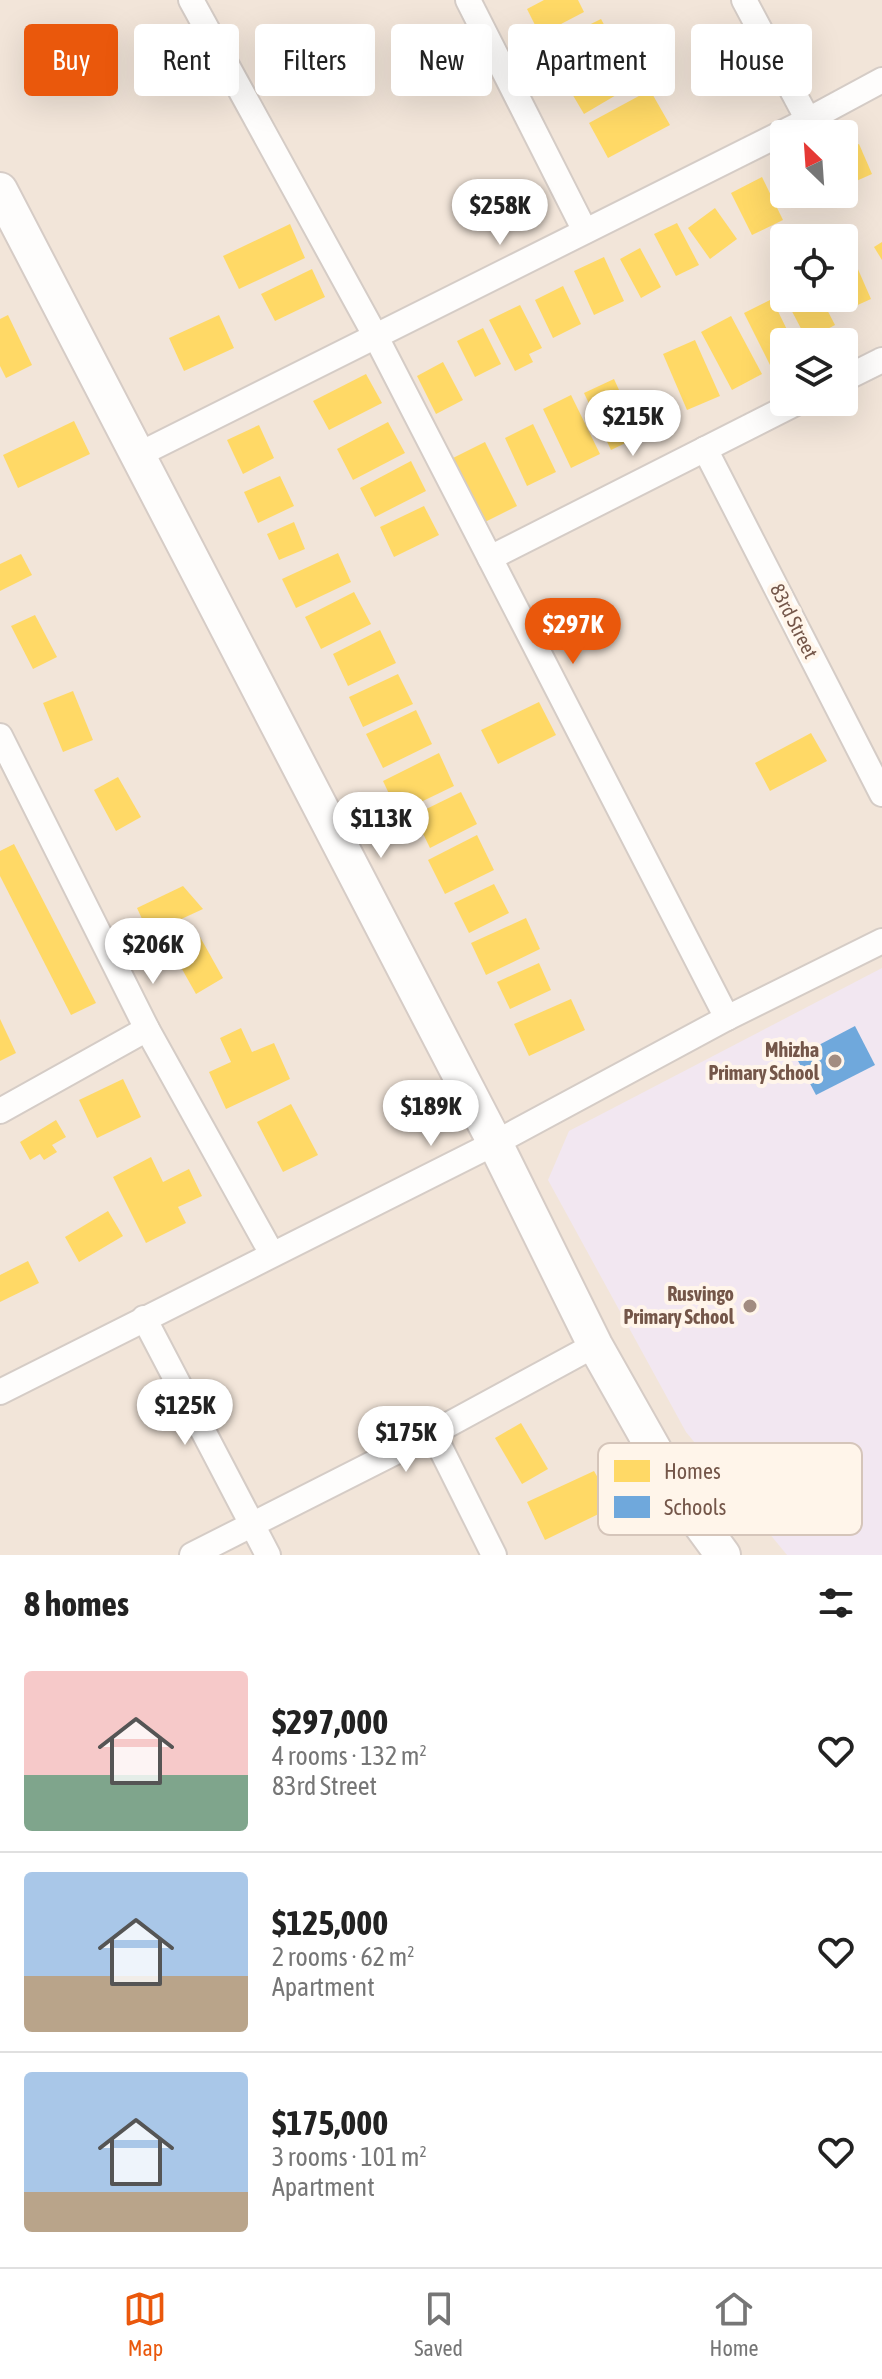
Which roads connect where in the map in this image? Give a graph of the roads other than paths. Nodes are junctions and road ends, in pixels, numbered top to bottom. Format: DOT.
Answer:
graph roads {
  1 [pos="191,0"];
  2 [pos="468,0"];
  3 [pos="744,0"];
  4 [pos="882,80"];
  5 [pos="808,120"];
  6 [pos="770,139"];
  7 [pos="0,190"];
  8 [pos="585,231"];
  9 [pos="376,337"];
  10 [pos="882,360"];
  11 [pos="858,372"];
  12 [pos="770,416"];
  13 [pos="705,449"];
  14 [pos="138,455"];
  15 [pos="490,558"];
  16 [pos="0,736"];
  17 [pos="882,794"];
  18 [pos="882,941"];
  19 [pos="727,1018"];
  20 [pos="147,1029"];
  21 [pos="0,1111"];
  22 [pos="495,1143"];
  23 [pos="272,1254"];
  24 [pos="144,1318"];
  25 [pos="595,1345"];
  26 [pos="0,1392"];
  27 [pos="433,1433"];
  28 [pos="650,1443"];
  29 [pos="252,1525"];
  30 [pos="708,1535"];
  31 [pos="192,1555"];
  32 [pos="268,1555"];
  33 [pos="494,1555"];
  34 [pos="723,1555"];
  1 -- 9 [label="street"];
  2 -- 8 [label="street"];
  3 -- 5 [label="street"];
  4 -- 5 [label="street"];
  6 -- 8 [label="street"];
  7 -- 14 [label="street"];
  8 -- 9 [label="street"];
  9 -- 14 [label="street"];
  9 -- 15 [label="street"];
  10 -- 11 [label="street"];
  12 -- 13 [label="street"];
  13 -- 15 [label="street"];
  13 -- 17 [label="street, 83rd Street"];
  14 -- 22 [label="street"];
  15 -- 19 [label="street"];
  16 -- 20 [label="street"];
  18 -- 19 [label="street"];
  19 -- 22 [label="street"];
  20 -- 21 [label="street"];
  20 -- 23 [label="street"];
  22 -- 23 [label="street"];
  22 -- 25 [label="street"];
  23 -- 24 [label="street"];
  24 -- 26 [label="street"];
  24 -- 29 [label="street"];
  25 -- 27 [label="street"];
  25 -- 28 [label="street"];
  27 -- 29 [label="street"];
  27 -- 33 [label="street"];
  29 -- 31 [label="street"];
  29 -- 32 [label="street"];
  30 -- 34 [label="street"];
}
